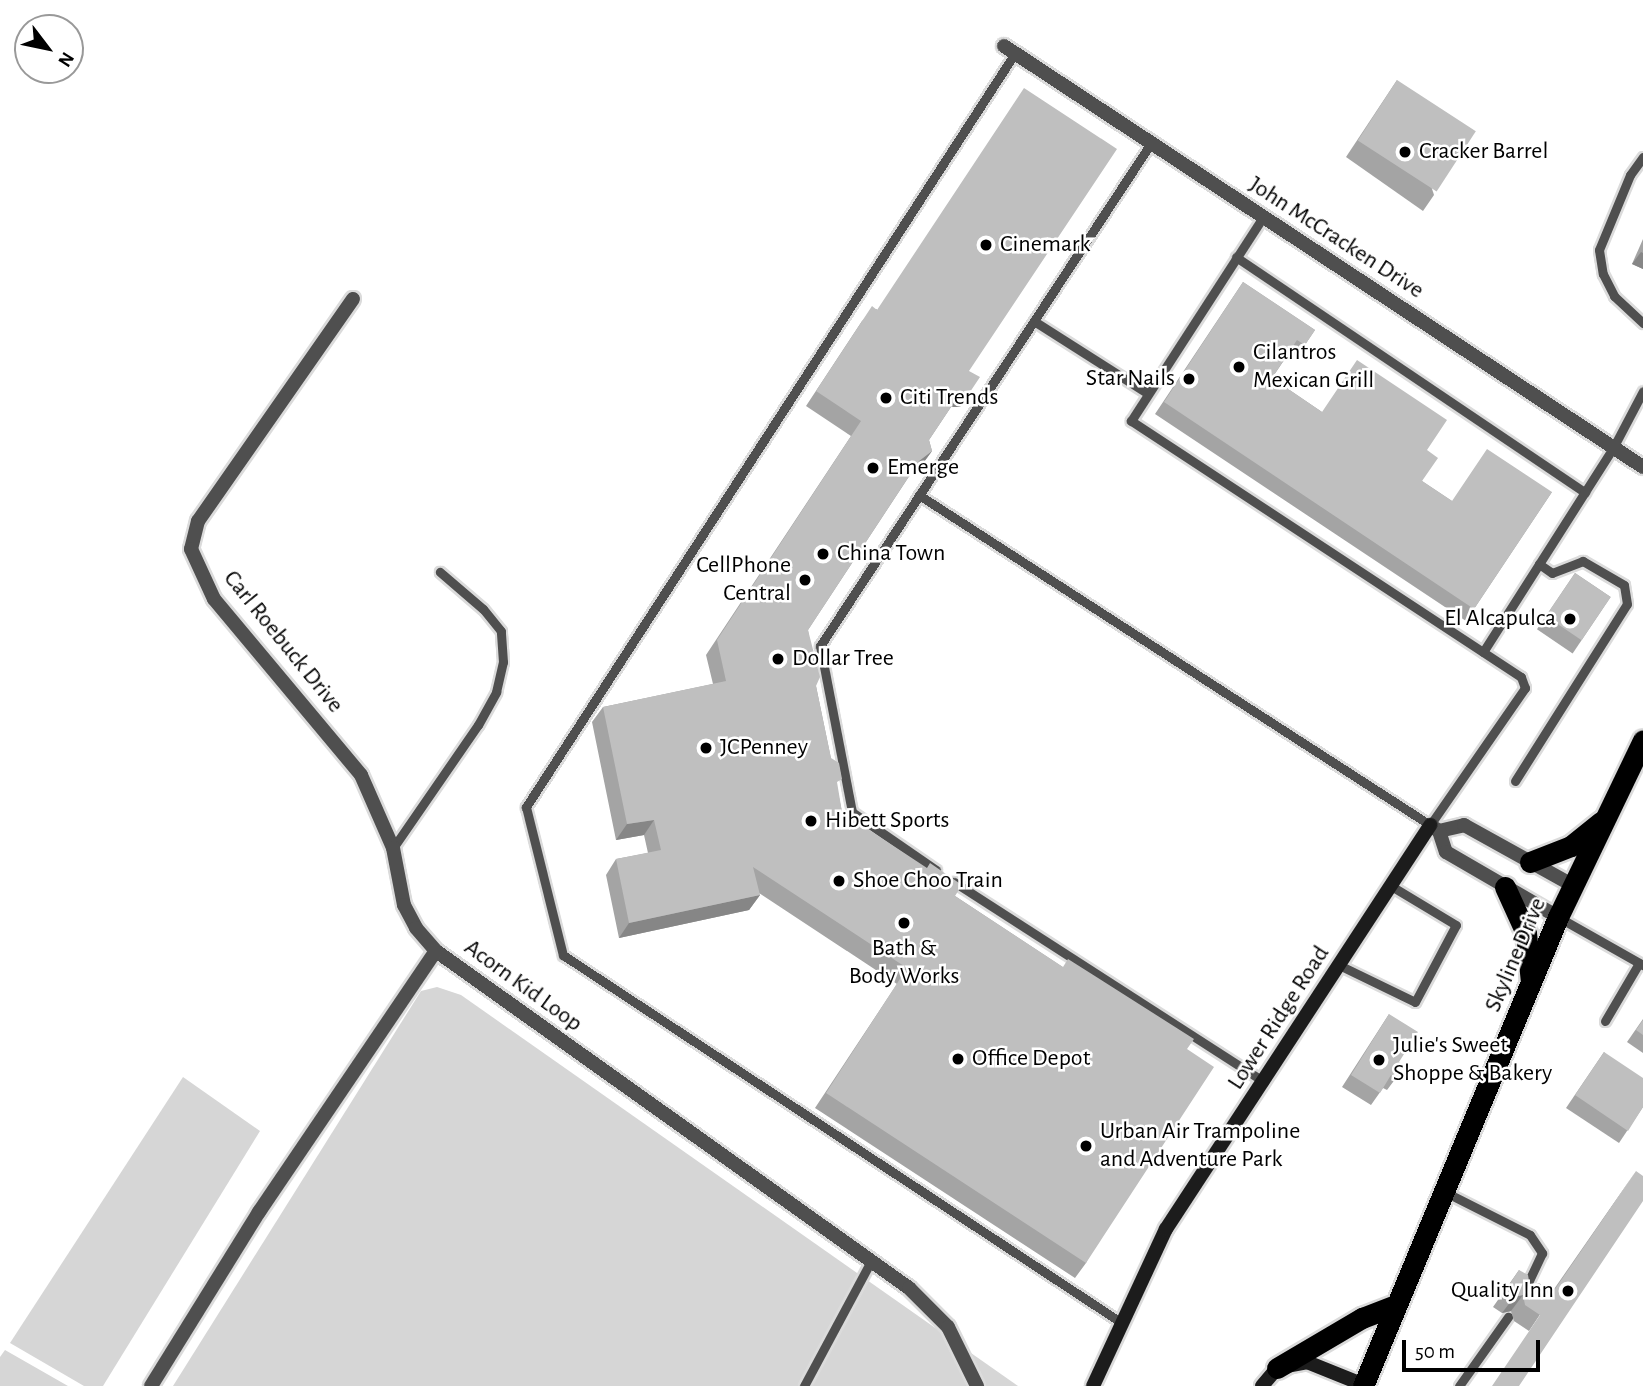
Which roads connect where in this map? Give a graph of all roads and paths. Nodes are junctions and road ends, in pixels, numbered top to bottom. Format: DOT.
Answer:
graph roads {
  1 [pos="1009,50"];
  2 [pos="1151,144"];
  3 [pos="1643,156"];
  4 [pos="1263,217"];
  5 [pos="1236,257"];
  6 [pos="353,299"];
  7 [pos="1034,321"];
  8 [pos="1643,323"];
  9 [pos="1643,391"];
  10 [pos="1147,393"];
  11 [pos="1614,448"];
  12 [pos="1643,467"];
  13 [pos="1585,492"];
  14 [pos="919,495"];
  15 [pos="1539,564"];
  16 [pos="440,572"];
  17 [pos="1483,652"];
  18 [pos="1643,740"];
  19 [pos="1515,781"];
  20 [pos="1605,819"];
  21 [pos="1435,828"];
  22 [pos="393,848"];
  23 [pos="1530,862"];
  24 [pos="1574,886"];
  25 [pos="1393,887"];
  26 [pos="1505,887"];
  27 [pos="1558,917"];
  28 [pos="436,951"];
  29 [pos="1641,964"];
  30 [pos="1341,966"];
  31 [pos="1531,987"];
  32 [pos="1605,1021"];
  33 [pos="1264,1082"];
  34 [pos="1445,1192"];
  35 [pos="870,1263"];
  36 [pos="1522,1296"];
  37 [pos="1396,1305"];
  38 [pos="1508,1317"];
  39 [pos="1122,1323"];
  40 [pos="1277,1368"];
  41 [pos="151,1386"];
  42 [pos="804,1386"];
  43 [pos="977,1386"];
  44 [pos="1093,1386"];
  45 [pos="1262,1386"];
  46 [pos="1364,1386"];
  47 [pos="1459,1386"];
  1 -- 2 [label="street, John McCracken Drive"];
  1 -- 39 [label="lane"];
  2 -- 4 [label="street, John McCracken Drive"];
  2 -- 7 [label="lane"];
  3 -- 8 [label="lane"];
  4 -- 5 [label="lane"];
  4 -- 11 [label="street, John McCracken Drive"];
  5 -- 10 [label="lane"];
  5 -- 13 [label="lane"];
  6 -- 22 [label="street, Carl Roebuck Drive"];
  7 -- 10 [label="lane"];
  7 -- 14 [label="lane"];
  9 -- 11 [label="lane"];
  10 -- 17 [label="lane"];
  11 -- 12 [label="street, John McCracken Drive"];
  11 -- 13 [label="lane"];
  13 -- 15 [label="lane"];
  14 -- 21 [label="lane"];
  14 -- 33 [label="lane"];
  15 -- 17 [label="lane"];
  15 -- 19 [label="lane"];
  16 -- 22 [label="lane"];
  17 -- 21 [label="lane"];
  18 -- 20 [label="highway, Skyline Drive"];
  20 -- 23 [label="highway"];
  20 -- 24 [label="highway, Skyline Drive"];
  21 -- 23 [label="street"];
  21 -- 25 [label="street, Lower Ridge Road"];
  21 -- 26 [label="street"];
  22 -- 28 [label="street, Carl Roebuck Drive"];
  23 -- 24 [label="street"];
  24 -- 27 [label="highway, Skyline Drive"];
  25 -- 30 [label="street, Lower Ridge Road"];
  25 -- 30 [label="lane"];
  26 -- 27 [label="street"];
  26 -- 31 [label="highway"];
  27 -- 29 [label="lane"];
  27 -- 31 [label="highway, Skyline Drive"];
  28 -- 35 [label="street, Acorn Kid Loop"];
  28 -- 41 [label="street, Acorn Kid Loop"];
  29 -- 32 [label="lane"];
  30 -- 33 [label="street, Lower Ridge Road"];
  31 -- 34 [label="highway, Skyline Drive"];
  33 -- 39 [label="street, Lower Ridge Road"];
  34 -- 36 [label="lane"];
  34 -- 37 [label="highway, Skyline Drive"];
  35 -- 42 [label="lane"];
  35 -- 43 [label="street, Acorn Kid Loop"];
  37 -- 40 [label="highway"];
  37 -- 46 [label="highway, Skyline Drive"];
  38 -- 47 [label="lane"];
  39 -- 44 [label="street, Lower Ridge Road"];
  40 -- 45 [label="street"];
  40 -- 46 [label="street"];
}
